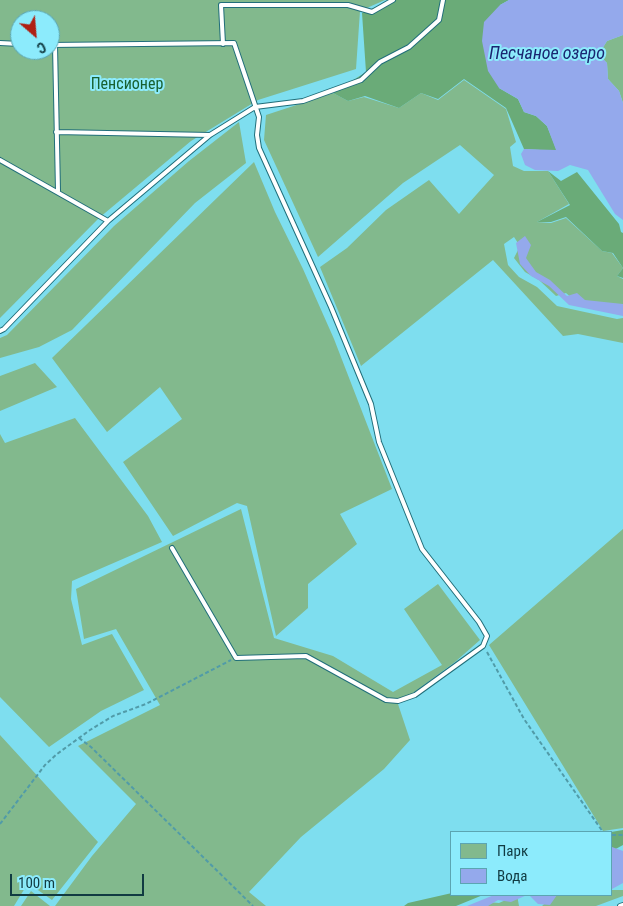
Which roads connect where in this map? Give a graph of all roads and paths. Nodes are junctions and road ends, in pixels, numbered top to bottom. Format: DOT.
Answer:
graph roads {
  1 [pos="393,0"];
  2 [pos="443,0"];
  3 [pos="223,44"];
  4 [pos="60,45"];
  5 [pos="53,60"];
  6 [pos="256,107"];
  7 [pos="56,132"];
  8 [pos="210,135"];
  9 [pos="0,160"];
  10 [pos="58,191"];
  11 [pos="108,221"];
  12 [pos="0,331"];
  13 [pos="172,548"];
  14 [pos="483,646"];
  15 [pos="236,658"];
  16 [pos="79,738"];
  17 [pos="0,824"];
  18 [pos="602,831"];
  19 [pos="253,906"];
  1 -- 3 [label="lane"];
  2 -- 6 [label="lane"];
  3 -- 4 [label="lane"];
  3 -- 6 [label="lane"];
  5 -- 7 [label="lane"];
  6 -- 8 [label="lane"];
  6 -- 14 [label="lane"];
  7 -- 8 [label="lane"];
  7 -- 10 [label="lane"];
  8 -- 11 [label="lane"];
  9 -- 10 [label="lane"];
  10 -- 11 [label="lane"];
  11 -- 12 [label="lane"];
  13 -- 15 [label="lane"];
  14 -- 15 [label="lane"];
  14 -- 18 [label="path"];
  15 -- 16 [label="path"];
  16 -- 17 [label="path"];
  16 -- 19 [label="path"];
}
